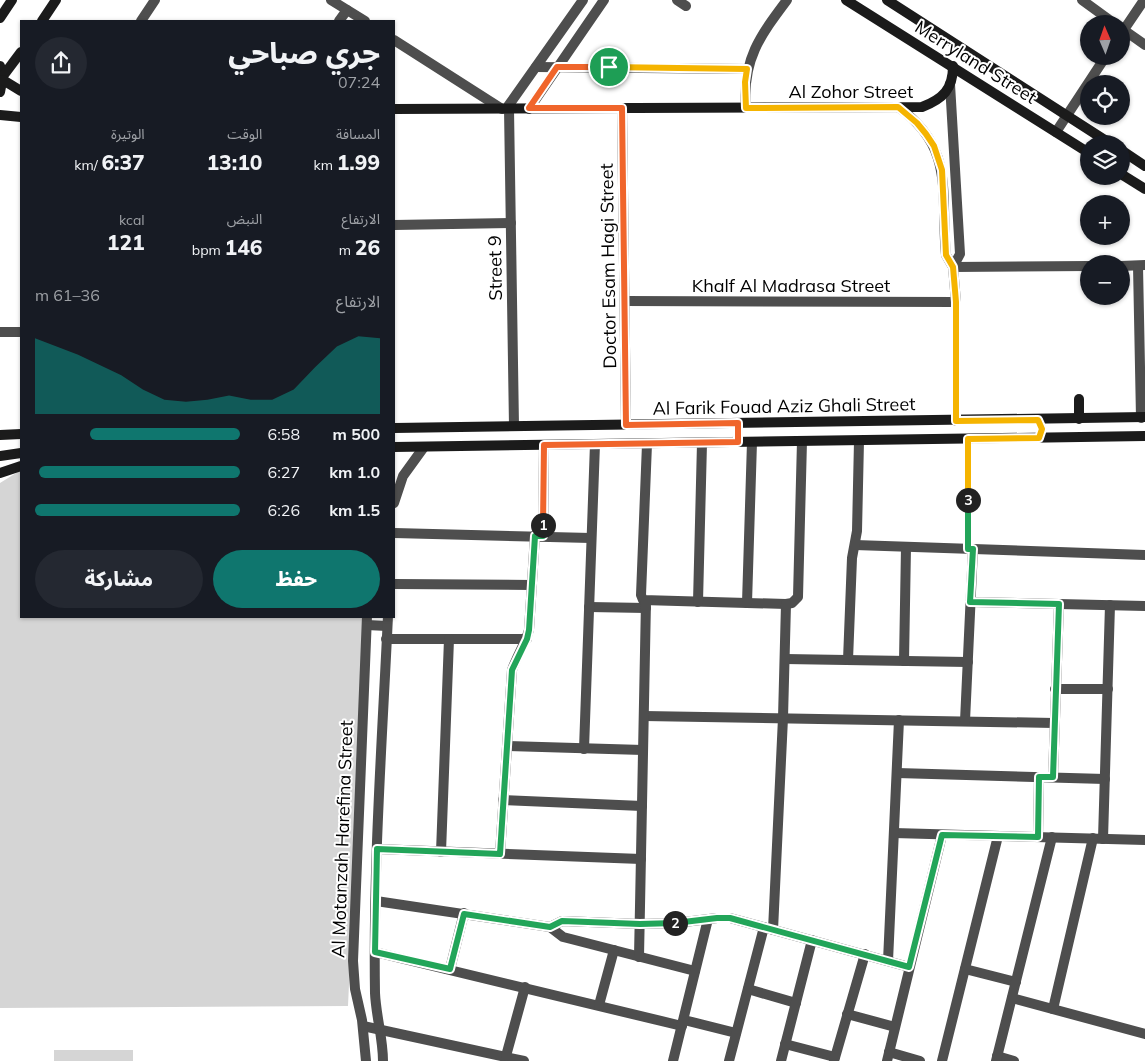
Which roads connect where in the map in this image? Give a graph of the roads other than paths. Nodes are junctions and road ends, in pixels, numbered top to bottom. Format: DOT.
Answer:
graph roads {
  1 [pos="12,0"];
  2 [pos="56,0"];
  3 [pos="154,0"];
  4 [pos="331,0"];
  5 [pos="583,0"];
  6 [pos="604,0"];
  7 [pos="787,0"];
  8 [pos="846,0"];
  9 [pos="887,0"];
  10 [pos="1082,0"];
  11 [pos="1144,0"];
  12 [pos="347,10"];
  13 [pos="1102,15"];
  14 [pos="0,17"];
  15 [pos="1130,17"];
  16 [pos="43,20"];
  17 [pos="142,20"];
  18 [pos="340,20"];
  19 [pos="363,20"];
  20 [pos="1130,35"];
  21 [pos="395,41"];
  22 [pos="1145,45"];
  23 [pos="20,53"];
  24 [pos="1100,65"];
  25 [pos="953,66"];
  26 [pos="536,67"];
  27 [pos="557,67"];
  28 [pos="747,69"];
  29 [pos="2,74"];
  30 [pos="950,84"];
  31 [pos="20,91"];
  32 [pos="0,92"];
  33 [pos="898,107"];
  34 [pos="922,107"];
  35 [pos="529,108"];
  36 [pos="622,108"];
  37 [pos="746,108"];
  38 [pos="395,109"];
  39 [pos="506,109"];
  40 [pos="0,115"];
  41 [pos="1067,116"];
  42 [pos="20,117"];
  43 [pos="917,123"];
  44 [pos="1056,132"];
  45 [pos="1097,135"];
  46 [pos="1080,147"];
  47 [pos="1130,156"];
  48 [pos="939,159"];
  49 [pos="955,159"];
  50 [pos="1145,166"];
  51 [pos="1130,180"];
  52 [pos="1145,189"];
  53 [pos="511,223"];
  54 [pos="395,225"];
  55 [pos="1080,266"];
  56 [pos="1141,266"];
  57 [pos="953,267"];
  58 [pos="625,301"];
  59 [pos="956,302"];
  60 [pos="0,332"];
  61 [pos="20,332"];
  62 [pos="1079,400"];
  63 [pos="1143,418"];
  64 [pos="1076,419"];
  65 [pos="1038,420"];
  66 [pos="956,421"];
  67 [pos="738,423"];
  68 [pos="626,425"];
  69 [pos="514,426"];
  70 [pos="395,428"];
  71 [pos="11,435"];
  72 [pos="1145,436"];
  73 [pos="1077,437"];
  74 [pos="1039,438"];
  75 [pos="968,439"];
  76 [pos="802,441"];
  77 [pos="859,441"];
  78 [pos="738,442"];
  79 [pos="752,442"];
  80 [pos="702,443"];
  81 [pos="595,444"];
  82 [pos="647,444"];
  83 [pos="544,445"];
  84 [pos="395,447"];
  85 [pos="424,447"];
  86 [pos="16,454"];
  87 [pos="0,456"];
  88 [pos="20,466"];
  89 [pos="0,473"];
  90 [pos="395,500"];
  91 [pos="395,533"];
  92 [pos="539,536"];
  93 [pos="591,538"];
  94 [pos="855,545"];
  95 [pos="906,547"];
  96 [pos="970,549"];
  97 [pos="1145,555"];
  98 [pos="395,584"];
  99 [pos="532,585"];
  100 [pos="698,602"];
  101 [pos="970,602"];
  102 [pos="747,603"];
  103 [pos="786,604"];
  104 [pos="1059,604"];
  105 [pos="646,605"];
  106 [pos="1110,605"];
  107 [pos="1145,606"];
  108 [pos="589,607"];
  109 [pos="367,621"];
  110 [pos="387,621"];
  111 [pos="386,639"];
  112 [pos="449,639"];
  113 [pos="527,639"];
  114 [pos="785,659"];
  115 [pos="848,660"];
  116 [pos="904,661"];
  117 [pos="968,662"];
  118 [pos="1055,688"];
  119 [pos="1108,689"];
  120 [pos="644,716"];
  121 [pos="783,718"];
  122 [pos="899,720"];
  123 [pos="965,721"];
  124 [pos="1054,723"];
  125 [pos="507,746"];
  126 [pos="584,749"];
  127 [pos="643,750"];
  128 [pos="897,773"];
  129 [pos="1039,777"];
  130 [pos="1053,777"];
  131 [pos="1105,779"];
  132 [pos="503,800"];
  133 [pos="642,806"];
  134 [pos="894,834"];
  135 [pos="942,835"];
  136 [pos="998,836"];
  137 [pos="1038,837"];
  138 [pos="1052,837"];
  139 [pos="1098,838"];
  140 [pos="1145,840"];
  141 [pos="377,849"];
  142 [pos="441,852"];
  143 [pos="500,854"];
  144 [pos="641,859"];
  145 [pos="376,900"];
  146 [pos="464,914"];
  147 [pos="708,919"];
  148 [pos="640,924"];
  149 [pos="550,927"];
  150 [pos="768,928"];
  151 [pos="812,940"];
  152 [pos="614,950"];
  153 [pos="375,952"];
  154 [pos="865,954"];
  155 [pos="639,957"];
  156 [pos="888,961"];
  157 [pos="909,967"];
  158 [pos="450,969"];
  159 [pos="965,969"];
  160 [pos="695,971"];
  161 [pos="1016,982"];
  162 [pos="525,987"];
  163 [pos="748,989"];
  164 [pos="1012,998"];
  165 [pos="796,1003"];
  166 [pos="599,1006"];
  167 [pos="1052,1009"];
  168 [pos="847,1014"];
  169 [pos="683,1023"];
  170 [pos="363,1026"];
  171 [pos="895,1027"];
  172 [pos="380,1028"];
  173 [pos="736,1032"];
  174 [pos="1145,1034"];
  175 [pos="785,1044"];
  176 [pos="506,1056"];
  177 [pos="888,1057"];
  178 [pos="834,1059"];
  179 [pos="996,1059"];
  180 [pos="366,1061"];
  181 [pos="383,1061"];
  182 [pos="524,1061"];
  183 [pos="673,1061"];
  184 [pos="729,1061"];
  185 [pos="781,1061"];
  186 [pos="920,1061"];
  187 [pos="942,1061"];
  188 [pos="1014,1061"];
  1 -- 14 [label="street"];
  2 -- 16 [label="street"];
  3 -- 17 [label="street"];
  4 -- 12 [label="street"];
  5 -- 26 [label="street"];
  6 -- 27 [label="street"];
  7 -- 28 [label="street"];
  8 -- 25 [label="street, Merryland Street"];
  9 -- 41 [label="street, Merryland Street"];
  10 -- 13 [label="street"];
  11 -- 15 [label="street"];
  12 -- 18 [label="street"];
  12 -- 19 [label="street"];
  20 -- 22 [label="street"];
  21 -- 39 [label="street"];
  23 -- 29 [label="street"];
  24 -- 41 [label="street"];
  25 -- 30 [label="street"];
  25 -- 44 [label="street, Merryland Street"];
  26 -- 27 [label="street"];
  26 -- 39 [label="street"];
  27 -- 28 [label="street"];
  27 -- 35 [label="street"];
  28 -- 37 [label="street"];
  29 -- 31 [label="street"];
  29 -- 32 [label="street"];
  30 -- 34 [label="street, Al Zohor Street"];
  30 -- 49 [label="street"];
  33 -- 34 [label="street, Al Zohor Street"];
  33 -- 37 [label="street, Al Zohor Street"];
  33 -- 43 [label="street"];
  34 -- 43 [label="street"];
  35 -- 36 [label="street, Al Zohor Street"];
  35 -- 39 [label="street, Al Zohor Street"];
  36 -- 37 [label="street, Al Zohor Street"];
  36 -- 58 [label="street, Doctor Esam Hagi Street"];
  38 -- 39 [label="street, Al Zohor Street"];
  39 -- 53 [label="street, Street 9"];
  40 -- 42 [label="street"];
  41 -- 44 [label="street"];
  41 -- 45 [label="street, Merryland Street"];
  43 -- 48 [label="street"];
  44 -- 46 [label="street, Merryland Street"];
  47 -- 50 [label="street"];
  48 -- 49 [label="street"];
  48 -- 57 [label="street"];
  49 -- 57 [label="street"];
  51 -- 52 [label="street"];
  53 -- 54 [label="street"];
  53 -- 69 [label="street, Street 9"];
  55 -- 57 [label="street"];
  56 -- 63 [label="street"];
  57 -- 59 [label="street"];
  58 -- 59 [label="street, Khalf Al Madrasa Street"];
  58 -- 68 [label="street, Doctor Esam Hagi Street"];
  59 -- 66 [label="street"];
  60 -- 61 [label="street"];
  62 -- 64 [label="street"];
  63 -- 64 [label="street, Al Farik Fouad Aziz Ghali Street"];
  64 -- 65 [label="street, Al Farik Fouad Aziz Ghali Street"];
  64 -- 73 [label="street"];
  65 -- 66 [label="street, Al Farik Fouad Aziz Ghali Street"];
  65 -- 74 [label="street"];
  66 -- 67 [label="street, Al Farik Fouad Aziz Ghali Street"];
  67 -- 68 [label="street, Al Farik Fouad Aziz Ghali Street"];
  67 -- 78 [label="street"];
  68 -- 69 [label="street, Al Farik Fouad Aziz Ghali Street"];
  69 -- 70 [label="street, Al Farik Fouad Aziz Ghali Street"];
  71 -- 86 [label="street"];
  72 -- 73 [label="street, Al Farik Fouad Aziz Ghali Street"];
  73 -- 74 [label="street, Al Farik Fouad Aziz Ghali Street"];
  74 -- 75 [label="street, Al Farik Fouad Aziz Ghali Street"];
  75 -- 77 [label="street, Al Farik Fouad Aziz Ghali Street"];
  75 -- 96 [label="street"];
  76 -- 77 [label="street, Al Farik Fouad Aziz Ghali Street"];
  76 -- 79 [label="street, Al Farik Fouad Aziz Ghali Street"];
  76 -- 103 [label="street"];
  77 -- 94 [label="street"];
  78 -- 79 [label="street, Al Farik Fouad Aziz Ghali Street"];
  78 -- 80 [label="street, Al Farik Fouad Aziz Ghali Street"];
  79 -- 102 [label="street"];
  80 -- 82 [label="street, Al Farik Fouad Aziz Ghali Street"];
  80 -- 100 [label="street"];
  81 -- 82 [label="street, Al Farik Fouad Aziz Ghali Street"];
  81 -- 83 [label="street, Al Farik Fouad Aziz Ghali Street"];
  81 -- 93 [label="street"];
  82 -- 105 [label="street"];
  83 -- 85 [label="street, Al Farik Fouad Aziz Ghali Street"];
  83 -- 92 [label="street"];
  84 -- 85 [label="street, Al Farik Fouad Aziz Ghali Street"];
  85 -- 90 [label="street"];
  86 -- 87 [label="street"];
  88 -- 89 [label="street"];
  91 -- 92 [label="street"];
  92 -- 93 [label="street"];
  92 -- 99 [label="street"];
  93 -- 108 [label="street"];
  94 -- 95 [label="street"];
  94 -- 115 [label="street"];
  95 -- 96 [label="street"];
  95 -- 116 [label="street"];
  96 -- 97 [label="street"];
  96 -- 101 [label="street"];
  98 -- 99 [label="street"];
  99 -- 113 [label="street"];
  100 -- 102 [label="street"];
  100 -- 105 [label="street"];
  101 -- 104 [label="street"];
  101 -- 117 [label="street"];
  102 -- 103 [label="street"];
  103 -- 114 [label="street"];
  104 -- 106 [label="street"];
  104 -- 118 [label="street"];
  105 -- 108 [label="street"];
  105 -- 120 [label="street"];
  106 -- 107 [label="street"];
  106 -- 119 [label="street"];
  108 -- 126 [label="street"];
  109 -- 110 [label="street"];
  109 -- 170 [label="street, Al Motanzah Harefina Street"];
  110 -- 111 [label="street, Al Motanzah Harefina Street"];
  111 -- 112 [label="street"];
  111 -- 141 [label="street, Al Motanzah Harefina Street"];
  112 -- 113 [label="street"];
  112 -- 142 [label="street"];
  113 -- 125 [label="street"];
  114 -- 115 [label="street"];
  114 -- 121 [label="street"];
  115 -- 116 [label="street"];
  116 -- 117 [label="street"];
  117 -- 123 [label="street"];
  118 -- 119 [label="street"];
  118 -- 124 [label="street"];
  119 -- 131 [label="street"];
  120 -- 121 [label="street"];
  120 -- 127 [label="street"];
  121 -- 122 [label="street"];
  121 -- 150 [label="street"];
  122 -- 123 [label="street"];
  122 -- 128 [label="street"];
  123 -- 124 [label="street"];
  124 -- 130 [label="street"];
  125 -- 126 [label="street"];
  125 -- 132 [label="street"];
  126 -- 127 [label="street"];
  127 -- 133 [label="street"];
  128 -- 129 [label="street"];
  128 -- 134 [label="street"];
  129 -- 130 [label="street"];
  129 -- 137 [label="street"];
  130 -- 131 [label="street"];
  131 -- 139 [label="street"];
  132 -- 133 [label="street"];
  132 -- 143 [label="street"];
  133 -- 144 [label="street"];
  134 -- 135 [label="street"];
  134 -- 156 [label="street"];
  135 -- 136 [label="street"];
  135 -- 157 [label="street"];
  136 -- 137 [label="street"];
  136 -- 159 [label="street"];
  137 -- 138 [label="street"];
  138 -- 139 [label="street"];
  138 -- 161 [label="street"];
  139 -- 140 [label="street"];
  139 -- 167 [label="street"];
  141 -- 142 [label="street"];
  141 -- 145 [label="street, Al Motanzah Harefina Street"];
  142 -- 143 [label="street"];
  143 -- 144 [label="street"];
  144 -- 148 [label="street"];
  145 -- 146 [label="street"];
  145 -- 153 [label="street, Al Motanzah Harefina Street"];
  146 -- 149 [label="street"];
  146 -- 158 [label="street"];
  147 -- 148 [label="street"];
  147 -- 150 [label="street"];
  147 -- 160 [label="street"];
  148 -- 149 [label="street"];
  148 -- 155 [label="street"];
  149 -- 152 [label="street"];
  150 -- 151 [label="street"];
  150 -- 163 [label="street"];
  151 -- 154 [label="street"];
  151 -- 165 [label="street"];
  152 -- 155 [label="street"];
  152 -- 166 [label="street"];
  153 -- 158 [label="street"];
  153 -- 172 [label="street, Al Motanzah Harefina Street"];
  154 -- 156 [label="street"];
  154 -- 168 [label="street"];
  155 -- 160 [label="street"];
  156 -- 157 [label="street"];
  157 -- 171 [label="street"];
  158 -- 162 [label="street"];
  159 -- 161 [label="street"];
  159 -- 187 [label="street"];
  160 -- 169 [label="street"];
  161 -- 164 [label="street"];
  162 -- 166 [label="street"];
  162 -- 176 [label="street"];
  163 -- 165 [label="street"];
  163 -- 173 [label="street"];
  164 -- 167 [label="street"];
  164 -- 179 [label="street"];
  165 -- 175 [label="street"];
  166 -- 169 [label="street"];
  167 -- 174 [label="street"];
  168 -- 171 [label="street"];
  168 -- 178 [label="street"];
  169 -- 173 [label="street"];
  169 -- 183 [label="street"];
  170 -- 172 [label="street"];
  170 -- 180 [label="street, Al Motanzah Harefina Street"];
  171 -- 177 [label="street"];
  172 -- 176 [label="street"];
  172 -- 181 [label="street, Al Motanzah Harefina Street"];
  173 -- 184 [label="street"];
  175 -- 178 [label="street"];
  175 -- 185 [label="street"];
  176 -- 182 [label="street"];
  177 -- 186 [label="street"];
  179 -- 188 [label="street"];
}
